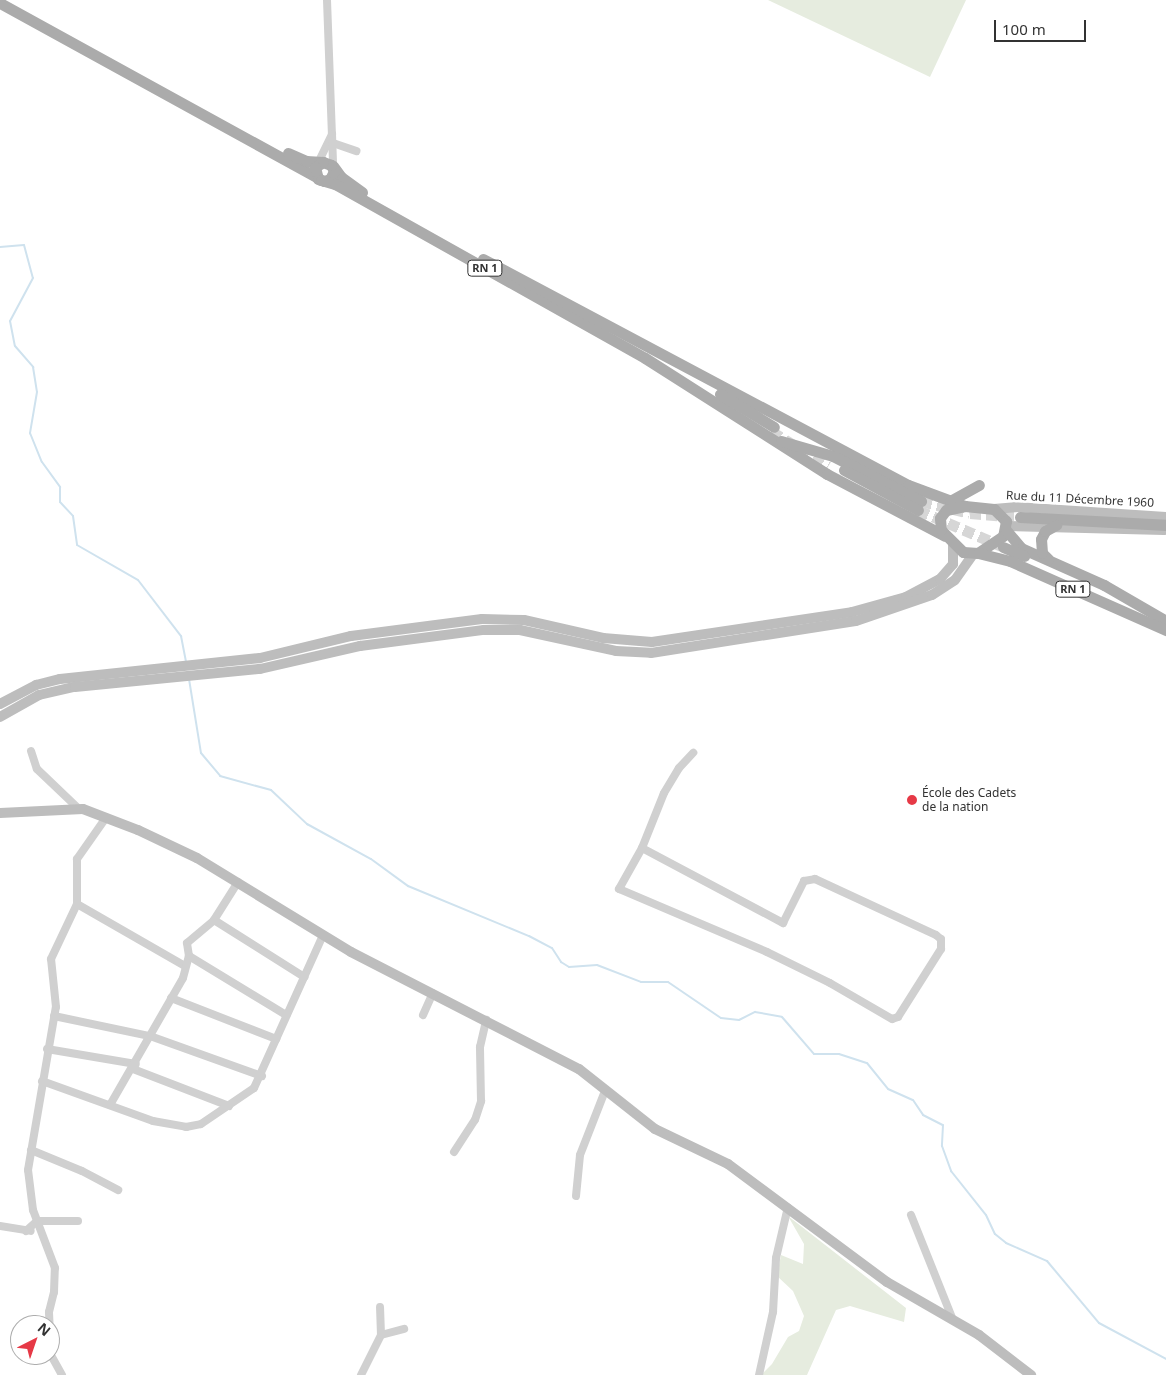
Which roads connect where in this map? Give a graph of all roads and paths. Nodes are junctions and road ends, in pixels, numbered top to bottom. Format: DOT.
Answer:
graph roads {
  1 [pos="9,0"];
  2 [pos="327,0"];
  3 [pos="0,2"];
  4 [pos="331,140"];
  5 [pos="356,151"];
  6 [pos="326,165"];
  7 [pos="321,180"];
  8 [pos="774,429"];
  9 [pos="829,464"];
  10 [pos="979,485"];
  11 [pos="950,501"];
  12 [pos="920,506"];
  13 [pos="965,506"];
  14 [pos="994,509"];
  15 [pos="1166,517"];
  16 [pos="1014,520"];
  17 [pos="1166,523"];
  18 [pos="1056,525"];
  19 [pos="1166,530"];
  20 [pos="949,539"];
  21 [pos="976,554"];
  22 [pos="1049,560"];
  23 [pos="1166,621"];
  24 [pos="1166,629"];
  25 [pos="37,690"];
  26 [pos="0,704"];
  27 [pos="0,717"];
  28 [pos="31,751"];
  29 [pos="693,753"];
  30 [pos="83,810"];
  31 [pos="0,813"];
  32 [pos="102,818"];
  33 [pos="642,848"];
  34 [pos="238,882"];
  35 [pos="77,904"];
  36 [pos="214,920"];
  37 [pos="323,935"];
  38 [pos="189,956"];
  39 [pos="185,966"];
  40 [pos="304,977"];
  41 [pos="433,993"];
  42 [pos="171,998"];
  43 [pos="286,1015"];
  44 [pos="423,1015"];
  45 [pos="54,1016"];
  46 [pos="486,1020"];
  47 [pos="150,1036"];
  48 [pos="276,1038"];
  49 [pos="47,1049"];
  50 [pos="134,1066"];
  51 [pos="262,1076"];
  52 [pos="42,1081"];
  53 [pos="606,1092"];
  54 [pos="110,1105"];
  55 [pos="229,1106"];
  56 [pos="31,1150"];
  57 [pos="454,1152"];
  58 [pos="118,1190"];
  59 [pos="576,1196"];
  60 [pos="788,1207"];
  61 [pos="911,1215"];
  62 [pos="37,1220"];
  63 [pos="78,1220"];
  64 [pos="0,1226"];
  65 [pos="26,1231"];
  66 [pos="40,1231"];
  67 [pos="380,1307"];
  68 [pos="954,1322"];
  69 [pos="404,1329"];
  70 [pos="381,1335"];
  71 [pos="62,1375"];
  72 [pos="361,1375"];
  73 [pos="759,1375"];
  74 [pos="1031,1375"];
  1 -- 6 [label="main road"];
  2 -- 4 [label="street"];
  3 -- 7 [label="main road, RN 1"];
  4 -- 5 [label="street"];
  4 -- 6 [label="street"];
  4 -- 6 [label="street"];
  6 -- 7 [label="main road"];
  6 -- 7 [label="main road"];
  6 -- 8 [label="main road, RN 1"];
  7 -- 8 [label="main road, RN 1"];
  8 -- 11 [label="main road"];
  8 -- 12 [label="main road"];
  8 -- 12 [label="main road"];
  8 -- 20 [label="main road, RN 1"];
  9 -- 12 [label="main road"];
  10 -- 11 [label="main road"];
  11 -- 13 [label="main road"];
  13 -- 14 [label="main road"];
  13 -- 20 [label="main road"];
  14 -- 16 [label="street, Rue du 11 Décembre 1960"];
  14 -- 16 [label="main road"];
  15 -- 16 [label="street, Rue du 11 Décembre 1960"];
  16 -- 17 [label="main road"];
  16 -- 18 [label="street, Rue du 11 Décembre 1960"];
  16 -- 21 [label="main road"];
  16 -- 22 [label="main road, RN 1"];
  18 -- 19 [label="street, Rue du 11 Décembre 1960"];
  18 -- 22 [label="main road"];
  20 -- 21 [label="main road"];
  20 -- 25 [label="street"];
  21 -- 24 [label="main road, RN 1"];
  21 -- 25 [label="street"];
  22 -- 23 [label="main road, RN 1"];
  23 -- 24 [label="main road"];
  25 -- 26 [label="street"];
  25 -- 27 [label="street"];
  28 -- 30 [label="street"];
  29 -- 33 [label="street"];
  30 -- 31 [label="street"];
  30 -- 32 [label="street"];
  32 -- 34 [label="street"];
  32 -- 35 [label="street"];
  33 -- 33 [label="street"];
  34 -- 36 [label="street"];
  34 -- 37 [label="street"];
  35 -- 39 [label="street"];
  35 -- 45 [label="street"];
  36 -- 38 [label="street"];
  36 -- 40 [label="street"];
  37 -- 40 [label="street"];
  37 -- 41 [label="street"];
  38 -- 39 [label="street"];
  38 -- 43 [label="street"];
  39 -- 42 [label="street"];
  40 -- 43 [label="street"];
  41 -- 44 [label="street"];
  41 -- 46 [label="street"];
  42 -- 47 [label="street"];
  42 -- 48 [label="street"];
  43 -- 48 [label="street"];
  45 -- 47 [label="street"];
  45 -- 49 [label="street"];
  46 -- 53 [label="street"];
  46 -- 57 [label="street"];
  47 -- 50 [label="street"];
  47 -- 51 [label="street"];
  48 -- 51 [label="street"];
  49 -- 50 [label="street"];
  49 -- 52 [label="street"];
  50 -- 54 [label="street"];
  50 -- 55 [label="street"];
  51 -- 55 [label="street"];
  52 -- 54 [label="street"];
  52 -- 56 [label="street"];
  53 -- 59 [label="street"];
  53 -- 60 [label="street"];
  54 -- 55 [label="street"];
  56 -- 58 [label="street"];
  56 -- 62 [label="street"];
  60 -- 68 [label="street"];
  60 -- 73 [label="street"];
  61 -- 68 [label="street"];
  62 -- 63 [label="street"];
  62 -- 65 [label="street"];
  62 -- 66 [label="street"];
  64 -- 65 [label="street"];
  65 -- 66 [label="street"];
  66 -- 71 [label="street"];
  67 -- 70 [label="street"];
  68 -- 74 [label="street"];
  69 -- 70 [label="street"];
  70 -- 72 [label="street"];
}
